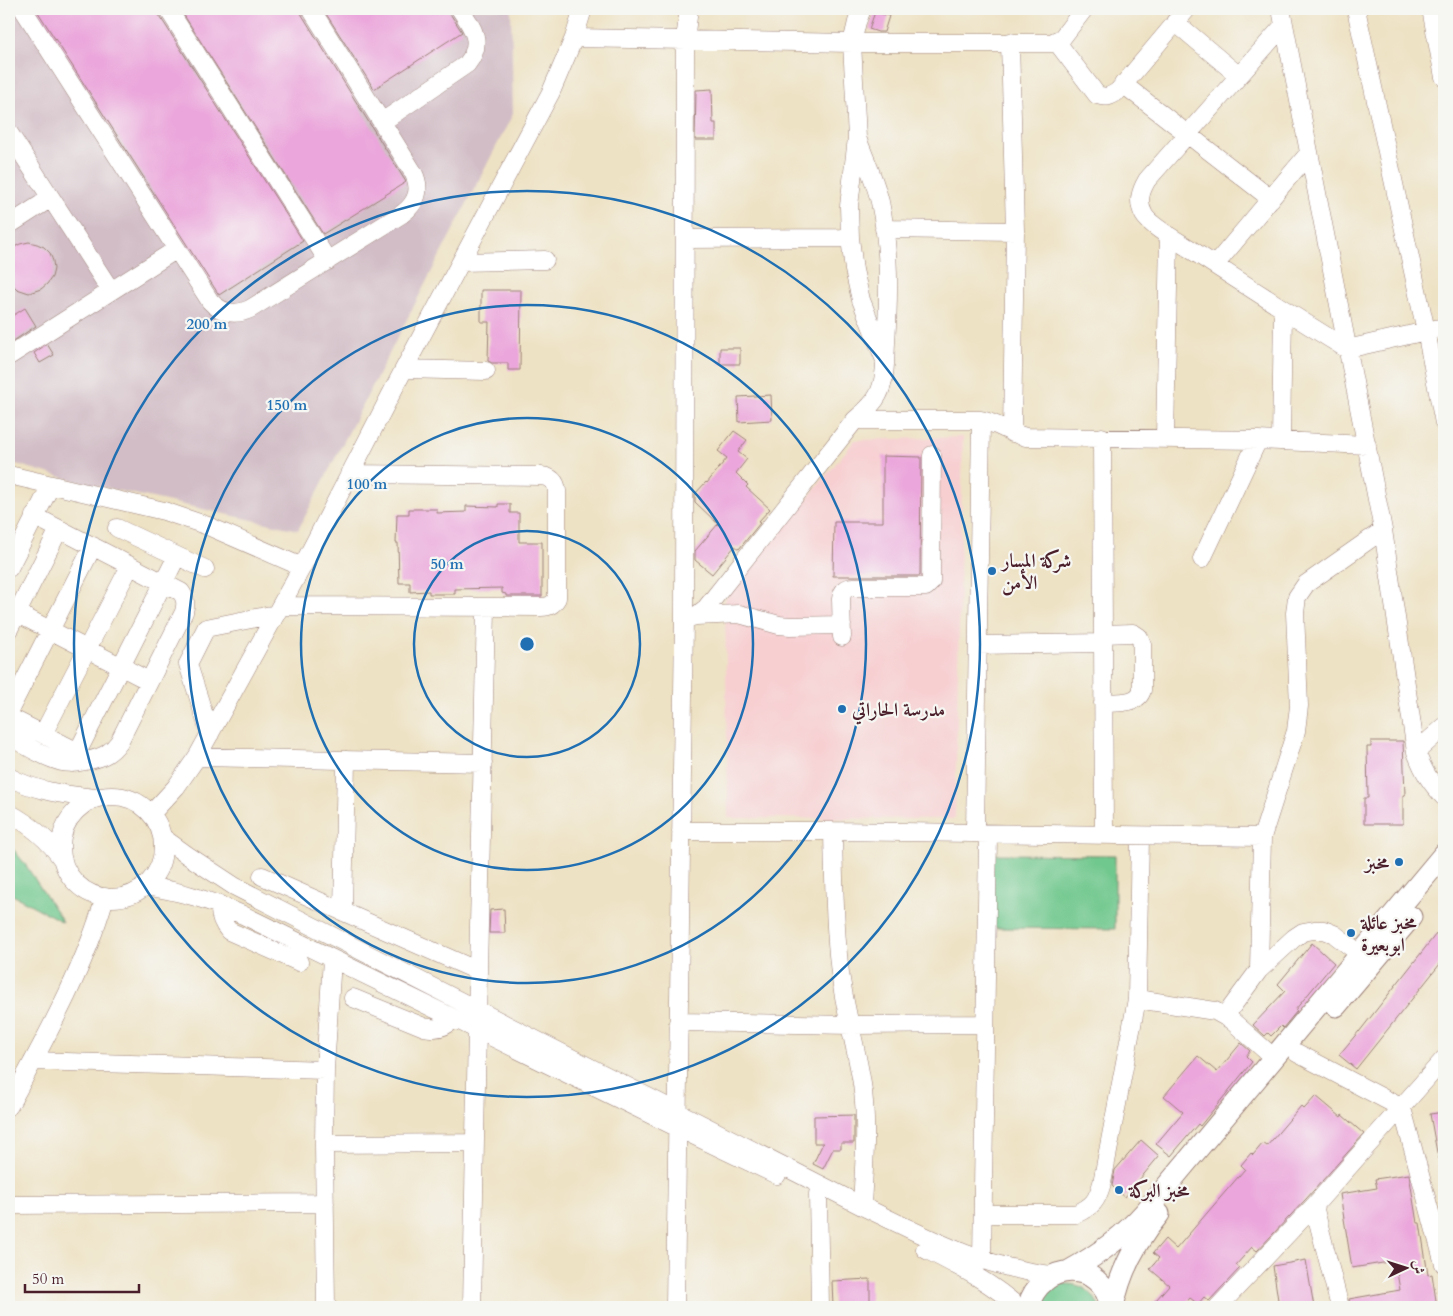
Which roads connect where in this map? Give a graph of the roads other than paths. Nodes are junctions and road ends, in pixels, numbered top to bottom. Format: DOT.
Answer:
graph roads {
  1 [pos="22,9"];
  2 [pos="168,9"];
  3 [pos="311,9"];
  4 [pos="460,9"];
  5 [pos="583,9"];
  6 [pos="689,9"];
  7 [pos="862,9"];
  8 [pos="1084,9"];
  9 [pos="1356,9"];
  10 [pos="1431,9"];
  11 [pos="1181,16"];
  12 [pos="1283,17"];
  13 [pos="574,38"];
  14 [pos="685,40"];
  15 [pos="1056,41"];
  16 [pos="1010,42"];
  17 [pos="852,43"];
  18 [pos="1442,60"];
  19 [pos="1239,76"];
  20 [pos="1444,77"];
  21 [pos="1123,84"];
  22 [pos="382,122"];
  23 [pos="1186,134"];
  24 [pos="9,135"];
  25 [pos="857,138"];
  26 [pos="1309,153"];
  27 [pos="51,198"];
  28 [pos="1271,199"];
  29 [pos="9,225"];
  30 [pos="884,229"];
  31 [pos="1015,231"];
  32 [pos="1169,236"];
  33 [pos="850,238"];
  34 [pos="685,239"];
  35 [pos="176,249"];
  36 [pos="328,260"];
  37 [pos="545,260"];
  38 [pos="461,262"];
  39 [pos="1214,265"];
  40 [pos="111,291"];
  41 [pos="1283,310"];
  42 [pos="1444,327"];
  43 [pos="1426,331"];
  44 [pos="1347,349"];
  45 [pos="9,356"];
  46 [pos="885,361"];
  47 [pos="404,369"];
  48 [pos="486,370"];
  49 [pos="855,420"];
  50 [pos="981,420"];
  51 [pos="1444,423"];
  52 [pos="1012,433"];
  53 [pos="1102,438"];
  54 [pos="1165,438"];
  55 [pos="1258,440"];
  56 [pos="1281,441"];
  57 [pos="1367,445"];
  58 [pos="932,455"];
  59 [pos="349,474"];
  60 [pos="9,475"];
  61 [pos="46,484"];
  62 [pos="34,516"];
  63 [pos="116,528"];
  64 [pos="59,529"];
  65 [pos="1384,530"];
  66 [pos="93,546"];
  67 [pos="9,548"];
  68 [pos="177,556"];
  69 [pos="1202,559"];
  70 [pos="130,566"];
  71 [pos="9,568"];
  72 [pos="302,568"];
  73 [pos="205,569"];
  74 [pos="162,582"];
  75 [pos="486,608"];
  76 [pos="278,610"];
  77 [pos="11,617"];
  78 [pos="690,618"];
  79 [pos="50,630"];
  80 [pos="1103,639"];
  81 [pos="978,645"];
  82 [pos="87,649"];
  83 [pos="121,666"];
  84 [pos="149,681"];
  85 [pos="1103,703"];
  86 [pos="9,711"];
  87 [pos="9,716"];
  88 [pos="1444,727"];
  89 [pos="43,734"];
  90 [pos="210,734"];
  91 [pos="9,736"];
  92 [pos="1416,752"];
  93 [pos="197,757"];
  94 [pos="75,758"];
  95 [pos="346,760"];
  96 [pos="483,763"];
  97 [pos="9,778"];
  98 [pos="1444,797"];
  99 [pos="95,798"];
  100 [pos="9,813"];
  101 [pos="151,814"];
  102 [pos="680,831"];
  103 [pos="833,831"];
  104 [pos="981,834"];
  105 [pos="1104,835"];
  106 [pos="1140,836"];
  107 [pos="162,837"];
  108 [pos="1262,837"];
  109 [pos="1444,854"];
  110 [pos="62,859"];
  111 [pos="262,876"];
  112 [pos="1444,877"];
  113 [pos="144,886"];
  114 [pos="105,897"];
  115 [pos="220,905"];
  116 [pos="343,912"];
  117 [pos="1360,954"];
  118 [pos="332,959"];
  119 [pos="299,962"];
  120 [pos="478,970"];
  121 [pos="1259,970"];
  122 [pos="353,998"];
  123 [pos="1137,999"];
  124 [pos="477,1010"];
  125 [pos="1226,1016"];
  126 [pos="454,1019"];
  127 [pos="678,1022"];
  128 [pos="985,1024"];
  129 [pos="851,1025"];
  130 [pos="477,1030"];
  131 [pos="1297,1053"];
  132 [pos="1274,1058"];
  133 [pos="1444,1059"];
  134 [pos="33,1061"];
  135 [pos="325,1070"];
  136 [pos="9,1106"];
  137 [pos="1402,1108"];
  138 [pos="678,1120"];
  139 [pos="476,1143"];
  140 [pos="324,1144"];
  141 [pos="818,1194"];
  142 [pos="325,1203"];
  143 [pos="9,1205"];
  144 [pos="862,1206"];
  145 [pos="1314,1206"];
  146 [pos="983,1214"];
  147 [pos="982,1260"];
  148 [pos="1444,1264"];
  149 [pos="1060,1273"];
  150 [pos="326,1307"];
  151 [pos="472,1307"];
  152 [pos="675,1307"];
  153 [pos="820,1307"];
  154 [pos="1018,1307"];
  155 [pos="1028,1307"];
  156 [pos="1112,1307"];
  157 [pos="1218,1307"];
  158 [pos="1340,1307"];
  1 -- 35 [label="street"];
  2 -- 36 [label="street"];
  3 -- 22 [label="street"];
  4 -- 22 [label="street"];
  5 -- 13 [label="street"];
  6 -- 14 [label="street"];
  7 -- 17 [label="street"];
  8 -- 15 [label="street"];
  9 -- 43 [label="street"];
  10 -- 18 [label="street"];
  11 -- 19 [label="street"];
  11 -- 21 [label="street"];
  12 -- 19 [label="street"];
  12 -- 26 [label="street"];
  13 -- 14 [label="street"];
  13 -- 38 [label="street"];
  14 -- 17 [label="street"];
  14 -- 34 [label="street"];
  15 -- 16 [label="street"];
  15 -- 21 [label="street"];
  16 -- 17 [label="street"];
  16 -- 31 [label="street"];
  17 -- 25 [label="street"];
  18 -- 20 [label="street"];
  19 -- 23 [label="street"];
  21 -- 23 [label="street"];
  22 -- 36 [label="street"];
  23 -- 28 [label="street"];
  23 -- 32 [label="street"];
  24 -- 27 [label="street"];
  25 -- 30 [label="street"];
  25 -- 33 [label="street"];
  26 -- 28 [label="street"];
  26 -- 44 [label="street"];
  27 -- 29 [label="street"];
  27 -- 40 [label="street"];
  28 -- 39 [label="street"];
  30 -- 31 [label="street"];
  30 -- 46 [label="street"];
  31 -- 52 [label="street"];
  32 -- 39 [label="street"];
  32 -- 54 [label="street"];
  33 -- 34 [label="street"];
  33 -- 46 [label="street"];
  34 -- 78 [label="street"];
  35 -- 36 [label="street"];
  35 -- 40 [label="street"];
  37 -- 38 [label="street"];
  38 -- 47 [label="street"];
  39 -- 41 [label="street"];
  40 -- 45 [label="street"];
  41 -- 44 [label="street"];
  41 -- 56 [label="street"];
  42 -- 43 [label="street"];
  43 -- 44 [label="street"];
  43 -- 51 [label="street"];
  44 -- 57 [label="street"];
  46 -- 49 [label="street"];
  47 -- 48 [label="street"];
  47 -- 59 [label="street"];
  49 -- 50 [label="street"];
  49 -- 78 [label="street"];
  50 -- 52 [label="street"];
  50 -- 81 [label="street"];
  52 -- 53 [label="street"];
  53 -- 54 [label="street"];
  53 -- 80 [label="street"];
  54 -- 55 [label="street"];
  55 -- 56 [label="street"];
  55 -- 69 [label="street"];
  56 -- 57 [label="street"];
  57 -- 65 [label="street"];
  58 -- 78 [label="street"];
  59 -- 72 [label="street"];
  59 -- 75 [label="street"];
  60 -- 61 [label="street"];
  61 -- 62 [label="street"];
  61 -- 67 [label="street"];
  61 -- 72 [label="street"];
  62 -- 64 [label="street"];
  62 -- 71 [label="street"];
  63 -- 68 [label="street"];
  64 -- 66 [label="street"];
  64 -- 77 [label="street"];
  65 -- 92 [label="street"];
  65 -- 108 [label="street"];
  66 -- 70 [label="street"];
  66 -- 79 [label="street"];
  68 -- 73 [label="street"];
  68 -- 74 [label="street"];
  70 -- 74 [label="street"];
  70 -- 82 [label="street"];
  72 -- 76 [label="street"];
  74 -- 83 [label="street"];
  74 -- 84 [label="street"];
  75 -- 76 [label="street"];
  75 -- 96 [label="street"];
  76 -- 90 [label="street"];
  76 -- 90 [label="street"];
  77 -- 79 [label="street"];
  78 -- 102 [label="street"];
  79 -- 82 [label="street"];
  79 -- 86 [label="street"];
  80 -- 81 [label="street"];
  80 -- 85 [label="street"];
  80 -- 85 [label="street"];
  81 -- 104 [label="street"];
  82 -- 83 [label="street"];
  82 -- 89 [label="street"];
  83 -- 84 [label="street"];
  83 -- 94 [label="street"];
  84 -- 94 [label="street"];
  85 -- 105 [label="street"];
  87 -- 89 [label="street"];
  88 -- 92 [label="street"];
  89 -- 94 [label="street"];
  90 -- 93 [label="street"];
  91 -- 94 [label="street"];
  92 -- 98 [label="street"];
  93 -- 95 [label="street"];
  93 -- 101 [label="street"];
  95 -- 96 [label="street"];
  95 -- 116 [label="street"];
  96 -- 120 [label="street"];
  97 -- 99 [label="street"];
  99 -- 101 [label="street"];
  99 -- 110 [label="street"];
  100 -- 110 [label="street"];
  101 -- 107 [label="street"];
  102 -- 103 [label="street"];
  102 -- 127 [label="street"];
  103 -- 104 [label="street"];
  103 -- 129 [label="street"];
  104 -- 105 [label="street"];
  104 -- 128 [label="street"];
  105 -- 106 [label="street"];
  106 -- 108 [label="street"];
  106 -- 123 [label="street"];
  107 -- 113 [label="street"];
  107 -- 124 [label="street"];
  108 -- 121 [label="street"];
  109 -- 117 [label="main road"];
  110 -- 114 [label="street"];
  111 -- 116 [label="street"];
  112 -- 131 [label="main road"];
  113 -- 114 [label="street"];
  113 -- 115 [label="street"];
  114 -- 134 [label="street"];
  115 -- 118 [label="street"];
  115 -- 119 [label="street"];
  116 -- 120 [label="street"];
  117 -- 121 [label="street"];
  117 -- 132 [label="main road"];
  118 -- 126 [label="street"];
  118 -- 135 [label="street"];
  120 -- 124 [label="street"];
  121 -- 125 [label="street"];
  122 -- 126 [label="street"];
  123 -- 125 [label="street"];
  123 -- 146 [label="street"];
  124 -- 130 [label="street"];
  124 -- 138 [label="street"];
  125 -- 132 [label="street"];
  126 -- 130 [label="street"];
  127 -- 129 [label="street"];
  127 -- 138 [label="street"];
  128 -- 129 [label="street"];
  128 -- 146 [label="street"];
  129 -- 144 [label="street"];
  130 -- 138 [label="street"];
  130 -- 139 [label="street"];
  131 -- 137 [label="street"];
  131 -- 156 [label="main road"];
  132 -- 149 [label="main road"];
  133 -- 137 [label="street"];
  134 -- 135 [label="street"];
  134 -- 136 [label="street"];
  135 -- 140 [label="street"];
  137 -- 145 [label="street"];
  137 -- 148 [label="street"];
  138 -- 141 [label="street"];
  138 -- 144 [label="street"];
  138 -- 152 [label="street"];
  139 -- 140 [label="street"];
  139 -- 151 [label="street"];
  140 -- 142 [label="street"];
  141 -- 153 [label="street"];
  141 -- 154 [label="street"];
  142 -- 143 [label="street"];
  142 -- 150 [label="street"];
  144 -- 147 [label="street"];
  145 -- 157 [label="street"];
  145 -- 158 [label="street"];
  146 -- 147 [label="street"];
  147 -- 149 [label="street"];
  149 -- 155 [label="main road"];
  149 -- 156 [label="main road"];
}
